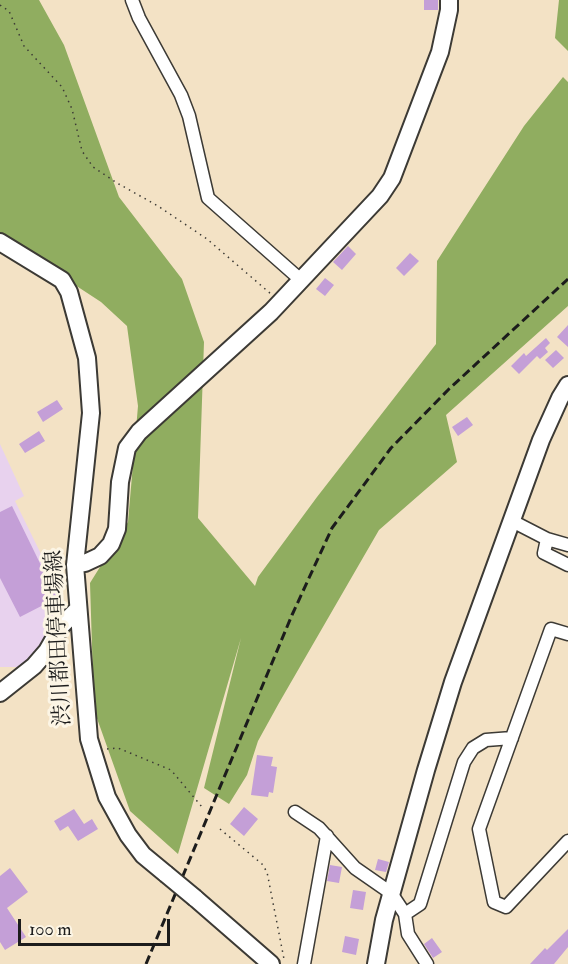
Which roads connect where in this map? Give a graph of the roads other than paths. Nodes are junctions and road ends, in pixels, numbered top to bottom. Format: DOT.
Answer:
graph roads {
  1 [pos="132,0"];
  2 [pos="449,0"];
  3 [pos="0,242"];
  4 [pos="302,281"];
  5 [pos="568,385"];
  6 [pos="512,521"];
  7 [pos="547,539"];
  8 [pos="568,545"];
  9 [pos="75,565"];
  10 [pos="568,566"];
  11 [pos="77,610"];
  12 [pos="568,634"];
  13 [pos="0,693"];
  14 [pos="512,738"];
  15 [pos="295,812"];
  16 [pos="327,836"];
  17 [pos="568,841"];
  18 [pos="391,893"];
  19 [pos="405,914"];
  20 [pos="270,964"];
  21 [pos="304,964"];
  22 [pos="376,964"];
  23 [pos="426,964"];
  1 -- 4 [label="street"];
  2 -- 4 [label="street"];
  3 -- 9 [label="street, 渋川都田停車場線"];
  4 -- 9 [label="street"];
  5 -- 6 [label="street"];
  6 -- 7 [label="street"];
  6 -- 18 [label="street"];
  7 -- 8 [label="street"];
  7 -- 10 [label="street"];
  9 -- 11 [label="street, 渋川都田停車場線"];
  11 -- 13 [label="street"];
  11 -- 20 [label="street, 渋川都田停車場線, bridge"];
  12 -- 14 [label="street"];
  14 -- 17 [label="street"];
  14 -- 19 [label="street"];
  15 -- 16 [label="street"];
  16 -- 18 [label="street"];
  16 -- 21 [label="street"];
  18 -- 19 [label="street"];
  18 -- 22 [label="street"];
  19 -- 23 [label="street"];
}
